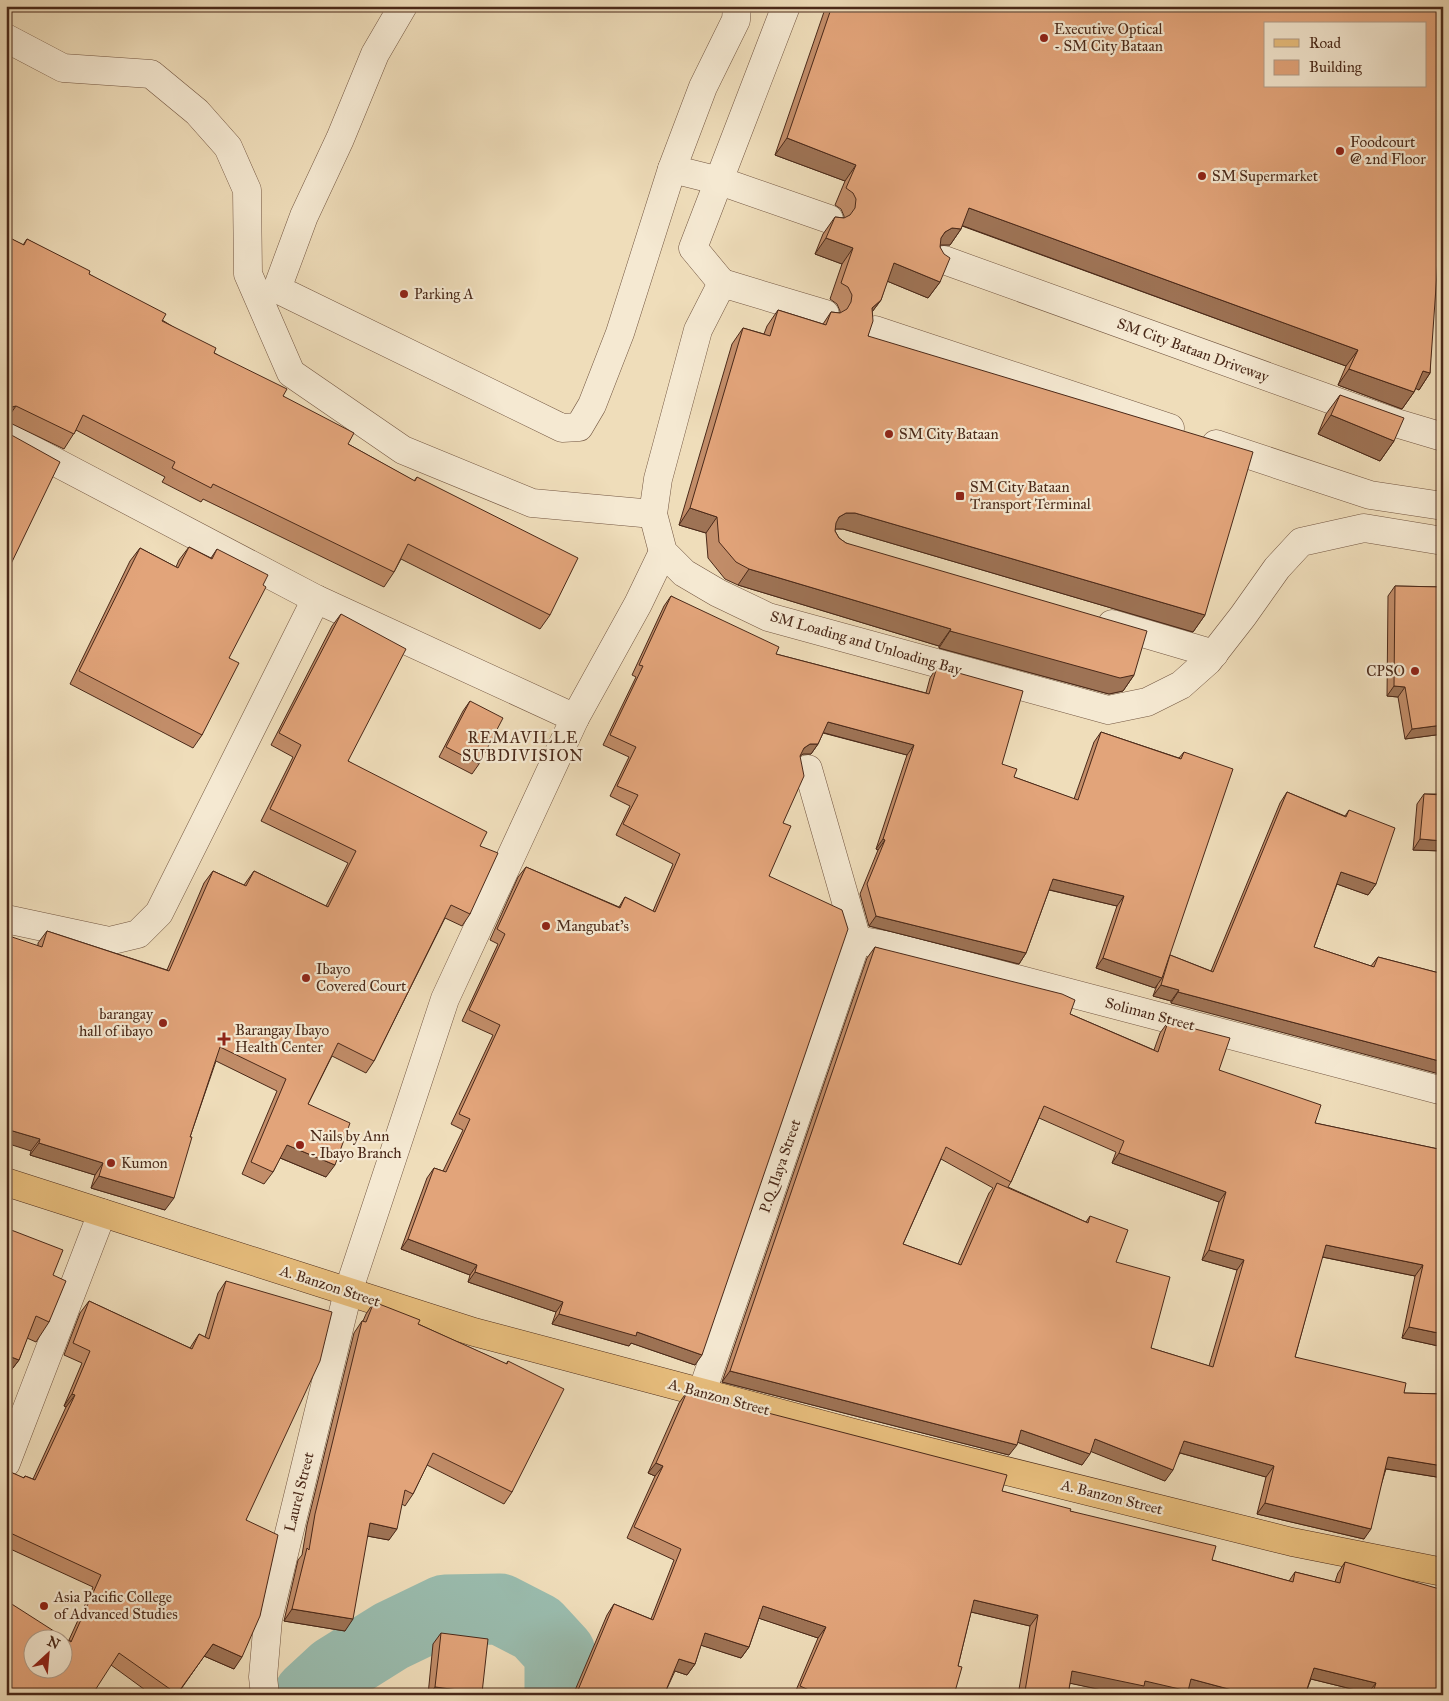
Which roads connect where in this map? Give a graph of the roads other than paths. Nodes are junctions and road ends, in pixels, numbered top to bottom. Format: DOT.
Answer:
graph roads {
  1 [pos="403,6"];
  2 [pos="737,6"];
  3 [pos="786,6"];
  4 [pos="6,38"];
  5 [pos="672,169"];
  6 [pos="720,181"];
  7 [pos="829,219"];
  8 [pos="944,260"];
  9 [pos="722,283"];
  10 [pos="825,314"];
  11 [pos="875,330"];
  12 [pos="6,436"];
  13 [pos="1443,437"];
  14 [pos="1443,506"];
  15 [pos="653,514"];
  16 [pos="1443,541"];
  17 [pos="663,552"];
  18 [pos="316,599"];
  19 [pos="1090,617"];
  20 [pos="1214,654"];
  21 [pos="575,718"];
  22 [pos="808,769"];
  23 [pos="6,918"];
  24 [pos="857,940"];
  25 [pos="1443,1091"];
  26 [pos="6,1182"];
  27 [pos="102,1213"];
  28 [pos="348,1292"];
  29 [pos="702,1392"];
  30 [pos="7,1460"];
  31 [pos="1443,1572"];
  32 [pos="264,1686"];
  1 -- 5 [label="street"];
  2 -- 5 [label="street"];
  3 -- 6 [label="street"];
  4 -- 15 [label="street"];
  5 -- 6 [label="street"];
  6 -- 7 [label="street"];
  6 -- 9 [label="street"];
  8 -- 13 [label="street, SM City Bataan Driveway"];
  9 -- 10 [label="street"];
  9 -- 15 [label="street"];
  11 -- 14 [label="street"];
  12 -- 18 [label="street"];
  15 -- 17 [label="street"];
  16 -- 20 [label="street, SM Loading and Unloading Bay"];
  17 -- 20 [label="street, SM Loading and Unloading Bay"];
  17 -- 21 [label="street, Laurel Street"];
  18 -- 21 [label="street"];
  18 -- 23 [label="street"];
  19 -- 20 [label="street"];
  21 -- 28 [label="street, Laurel Street"];
  22 -- 24 [label="street"];
  24 -- 25 [label="street, Soliman Street"];
  24 -- 29 [label="street, P.Q. Ilaya Street"];
  26 -- 27 [label="main road, A. Banzon Street"];
  27 -- 28 [label="main road, A. Banzon Street"];
  27 -- 30 [label="street"];
  28 -- 29 [label="main road, A. Banzon Street"];
  28 -- 32 [label="street, Laurel Street"];
  29 -- 31 [label="main road, A. Banzon Street"];
}
